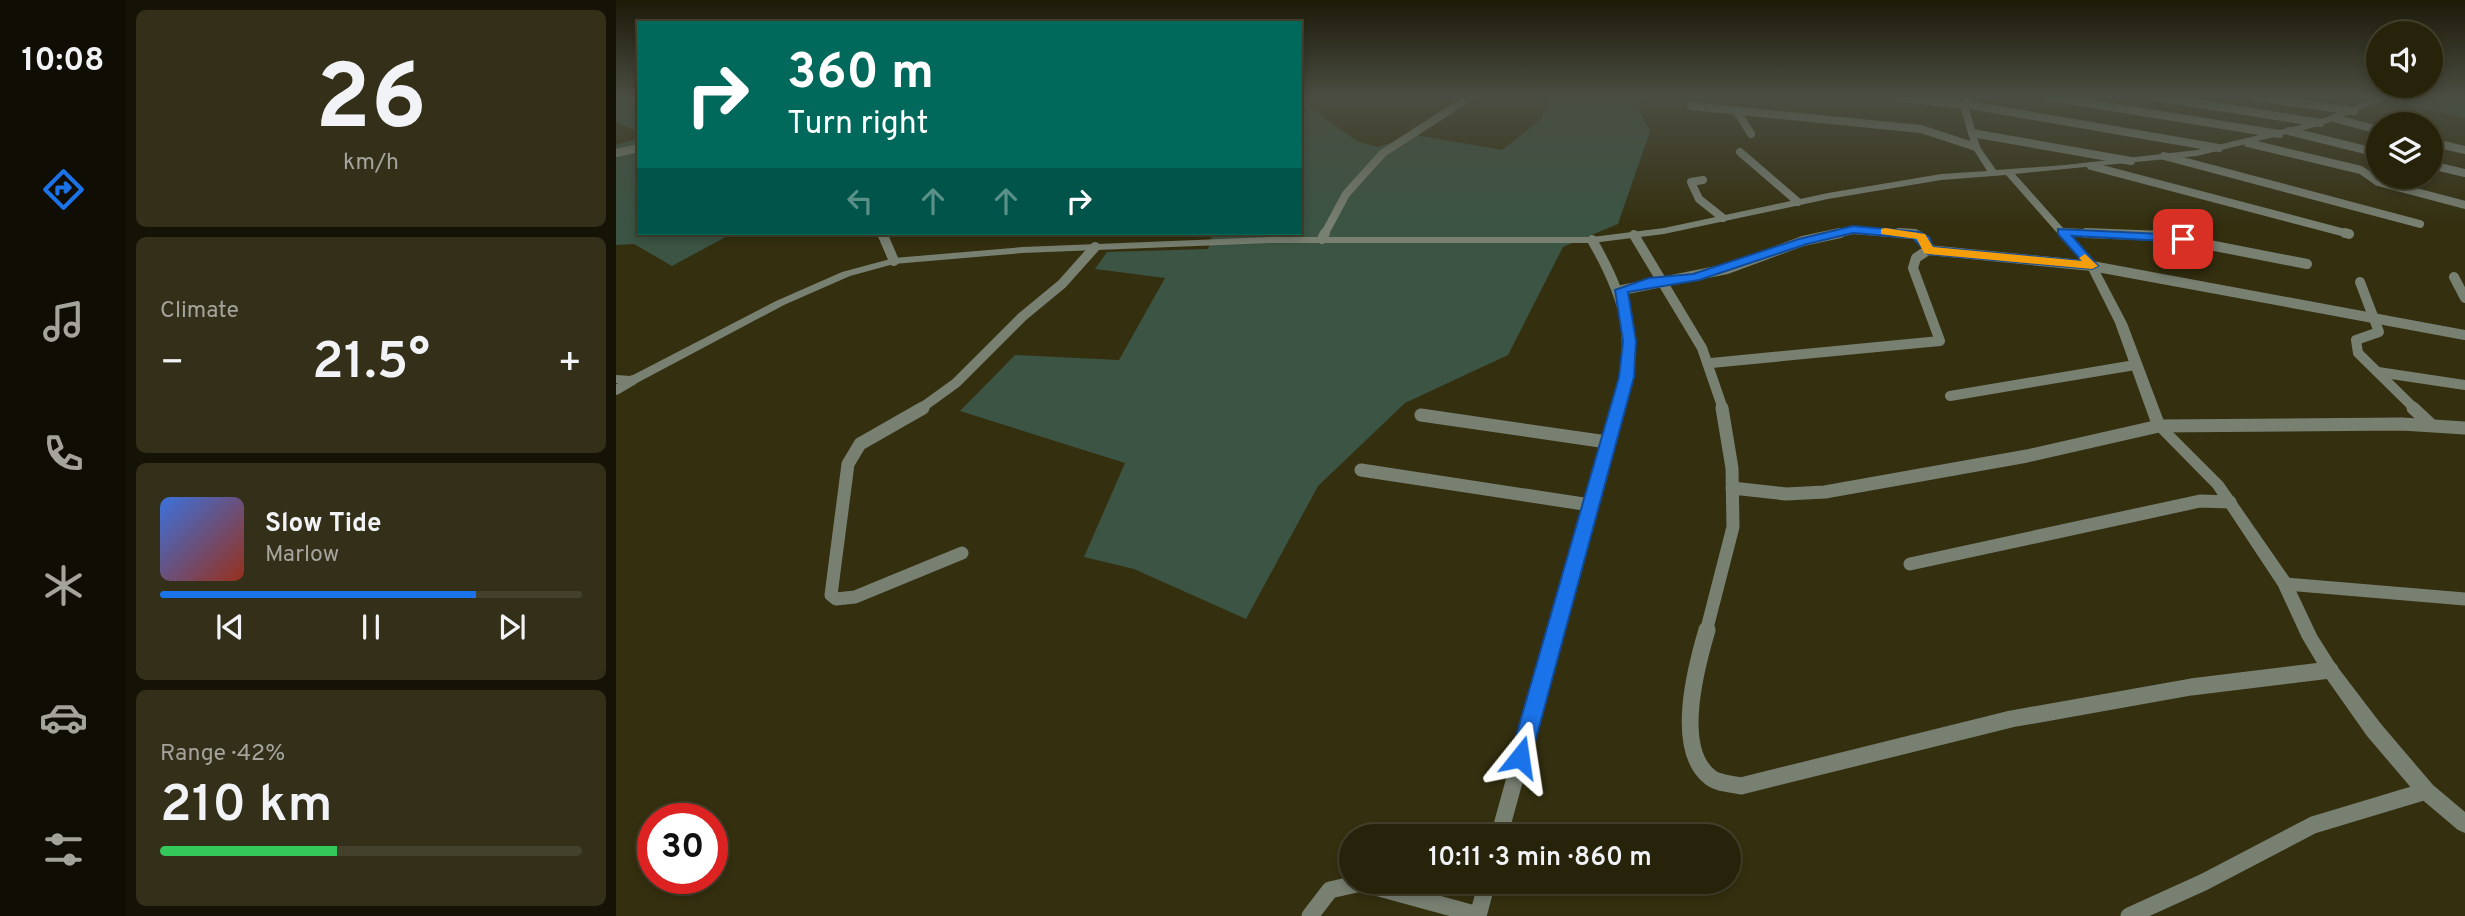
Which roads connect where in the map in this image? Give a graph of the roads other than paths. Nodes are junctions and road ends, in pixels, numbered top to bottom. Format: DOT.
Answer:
graph roads {
  1 [pos="1401,140"];
  2 [pos="1952,140"];
  3 [pos="1974,140"];
  4 [pos="2010,140"];
  5 [pos="2173,140"];
  6 [pos="2257,140"];
  7 [pos="2316,140"];
  8 [pos="2248,142"];
  9 [pos="2443,145"];
  10 [pos="637,148"];
  11 [pos="1976,148"];
  12 [pos="2219,148"];
  13 [pos="2366,150"];
  14 [pos="2465,150"];
  15 [pos="1740,152"];
  16 [pos="616,153"];
  17 [pos="2164,156"];
  18 [pos="2131,161"];
  19 [pos="2091,166"];
  20 [pos="2443,168"];
  21 [pos="2001,173"];
  22 [pos="2465,173"];
  23 [pos="1703,180"];
  24 [pos="1798,202"];
  25 [pos="2465,205"];
  26 [pos="1723,218"];
  27 [pos="2420,224"];
  28 [pos="2062,232"];
  29 [pos="2349,234"];
  30 [pos="883,235"];
  31 [pos="1634,235"];
  32 [pos="1322,239"];
  33 [pos="1592,240"];
  34 [pos="1095,247"];
  35 [pos="1928,250"];
  36 [pos="894,261"];
  37 [pos="2307,264"];
  38 [pos="2092,266"];
  39 [pos="2455,277"];
  40 [pos="1662,281"];
  41 [pos="2360,282"];
  42 [pos="1622,290"];
  43 [pos="2465,298"];
  44 [pos="2376,319"];
  45 [pos="2465,335"];
  46 [pos="1711,363"];
  47 [pos="2135,365"];
  48 [pos="2378,372"];
  49 [pos="616,379"];
  50 [pos="632,380"];
  51 [pos="2465,385"];
  52 [pos="616,390"];
  53 [pos="1950,396"];
  54 [pos="1420,415"];
  55 [pos="2430,425"];
  56 [pos="2159,426"];
  57 [pos="2465,428"];
  58 [pos="1607,442"];
  59 [pos="1361,470"];
  60 [pos="1732,488"];
  61 [pos="2230,502"];
  62 [pos="1590,505"];
  63 [pos="962,553"];
  64 [pos="1910,564"];
  65 [pos="2285,584"];
  66 [pos="2465,599"];
  67 [pos="2330,670"];
  68 [pos="2426,791"];
  69 [pos="1502,824"];
  70 [pos="2465,824"];
  71 [pos="1484,894"];
  72 [pos="1478,915"];
  73 [pos="1311,916"];
  74 [pos="2129,916"];
  1 -- 32 [label="street"];
  2 -- 11 [label="street"];
  3 -- 11 [label="street"];
  4 -- 18 [label="street"];
  5 -- 12 [label="street"];
  6 -- 8 [label="street"];
  7 -- 13 [label="street"];
  8 -- 12 [label="street"];
  8 -- 25 [label="street"];
  9 -- 14 [label="street"];
  10 -- 16 [label="street"];
  11 -- 21 [label="street"];
  12 -- 17 [label="street"];
  15 -- 24 [label="street"];
  17 -- 18 [label="street"];
  17 -- 27 [label="street"];
  18 -- 19 [label="street"];
  19 -- 21 [label="street"];
  19 -- 29 [label="street"];
  20 -- 22 [label="street"];
  21 -- 24 [label="street"];
  21 -- 28 [label="street"];
  23 -- 26 [label="street"];
  24 -- 26 [label="street"];
  26 -- 31 [label="street"];
  28 -- 37 [label="street"];
  28 -- 38 [label="street"];
  30 -- 36 [label="street"];
  31 -- 33 [label="street"];
  31 -- 40 [label="street"];
  32 -- 33 [label="street"];
  32 -- 34 [label="street"];
  33 -- 42 [label="street"];
  34 -- 36 [label="street"];
  34 -- 63 [label="street"];
  35 -- 38 [label="street"];
  35 -- 40 [label="street"];
  35 -- 46 [label="street"];
  36 -- 50 [label="street"];
  38 -- 44 [label="street"];
  38 -- 47 [label="street"];
  39 -- 43 [label="street"];
  40 -- 42 [label="street"];
  40 -- 46 [label="street"];
  41 -- 44 [label="street"];
  42 -- 58 [label="street"];
  44 -- 45 [label="street"];
  44 -- 48 [label="street"];
  46 -- 60 [label="street"];
  47 -- 53 [label="street"];
  47 -- 56 [label="street"];
  48 -- 51 [label="street"];
  48 -- 55 [label="street"];
  49 -- 50 [label="street"];
  50 -- 52 [label="street"];
  54 -- 58 [label="street"];
  55 -- 56 [label="street"];
  55 -- 57 [label="street"];
  56 -- 60 [label="street"];
  56 -- 61 [label="street"];
  58 -- 62 [label="street"];
  59 -- 62 [label="street"];
  60 -- 67 [label="street"];
  61 -- 64 [label="street"];
  61 -- 65 [label="street"];
  62 -- 69 [label="street"];
  65 -- 66 [label="street"];
  65 -- 67 [label="street"];
  67 -- 68 [label="street"];
  68 -- 70 [label="street"];
  68 -- 74 [label="street"];
  71 -- 72 [label="street"];
  72 -- 73 [label="street"];
}
